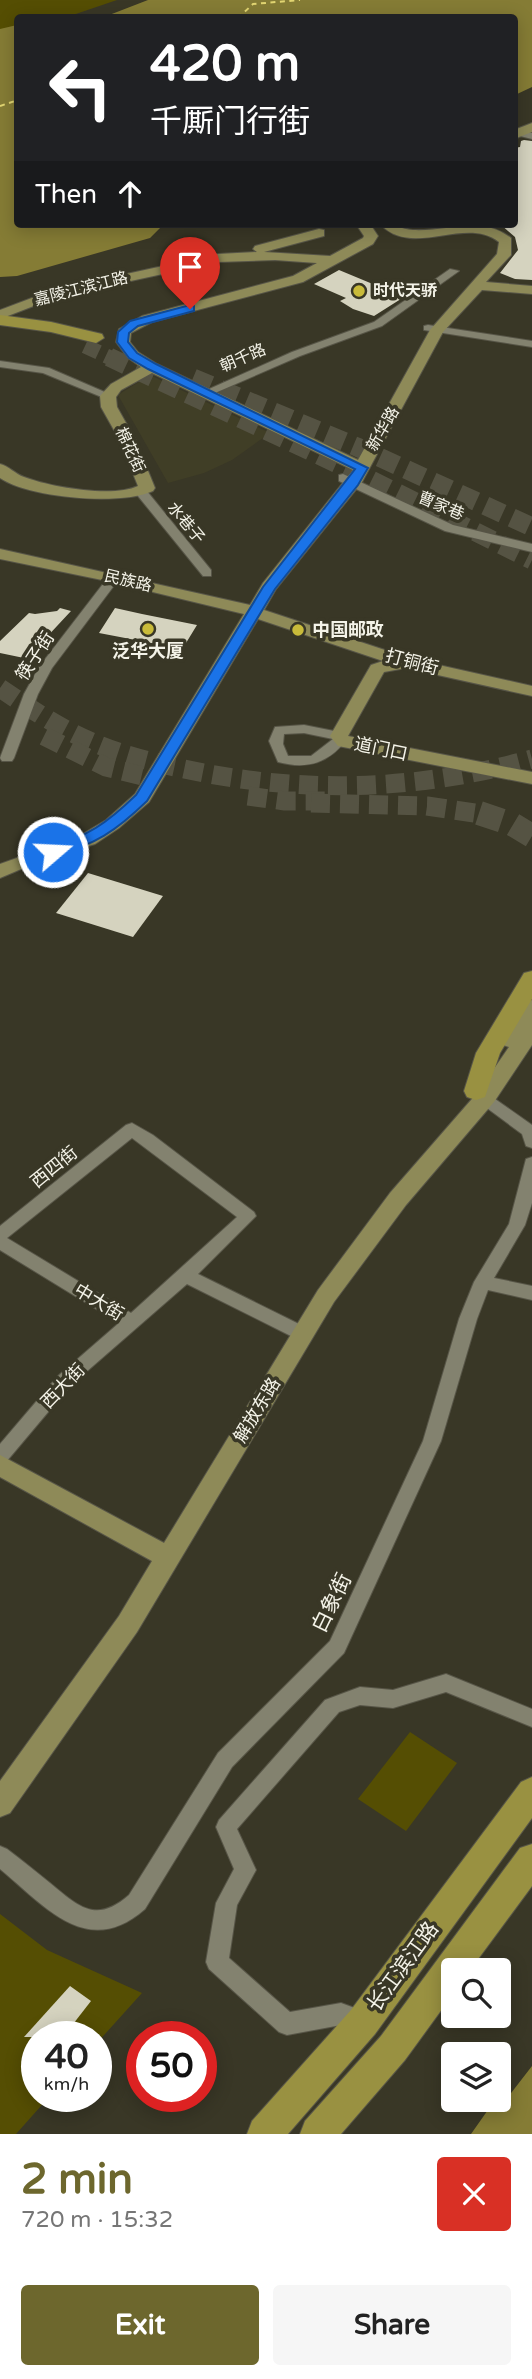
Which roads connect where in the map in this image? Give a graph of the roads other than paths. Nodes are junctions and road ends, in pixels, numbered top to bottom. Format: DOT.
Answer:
graph roads {
  1 [pos="320,228"];
  2 [pos="365,228"];
  3 [pos="396,228"];
  4 [pos="320,259"];
  5 [pos="454,271"];
  6 [pos="478,284"];
  7 [pos="532,288"];
  8 [pos="2,299"];
  9 [pos="20,305"];
  10 [pos="0,317"];
  11 [pos="0,326"];
  12 [pos="432,329"];
  13 [pos="532,344"];
  14 [pos="0,364"];
  15 [pos="152,367"];
  16 [pos="204,394"];
  17 [pos="108,396"];
  18 [pos="357,465"];
  19 [pos="0,469"];
  20 [pos="348,480"];
  21 [pos="142,493"];
  22 [pos="532,548"];
  23 [pos="0,554"];
  24 [pos="0,561"];
  25 [pos="207,573"];
  26 [pos="110,583"];
  27 [pos="247,615"];
  28 [pos="407,663"];
  29 [pos="377,669"];
  30 [pos="532,691"];
  31 [pos="7,758"];
  32 [pos="523,777"];
  33 [pos="532,784"];
  34 [pos="0,863"];
  35 [pos="0,872"];
  36 [pos="532,979"];
  37 [pos="532,1007"];
  38 [pos="532,1029"];
  39 [pos="481,1094"];
  40 [pos="132,1129"];
  41 [pos="532,1142"];
  42 [pos="532,1163"];
  43 [pos="0,1235"];
  44 [pos="0,1242"];
  45 [pos="185,1275"];
  46 [pos="483,1282"];
  47 [pos="532,1293"];
  48 [pos="132,1322"];
  49 [pos="297,1332"];
  50 [pos="0,1457"];
  51 [pos="0,1465"];
  52 [pos="164,1555"];
  53 [pos="532,1718"];
  54 [pos="0,1779"];
  55 [pos="532,1792"];
  56 [pos="0,1804"];
  57 [pos="0,1856"];
  58 [pos="532,1859"];
  59 [pos="363,2022"];
  60 [pos="265,2134"];
  61 [pos="318,2134"];
  1 -- 4 [label="main road"];
  1 -- 8 [label="main road, 嘉陵江滨江路"];
  2 -- 4 [label="main road"];
  3 -- 6 [label="main road, 新华路"];
  4 -- 9 [label="main road, 嘉陵江滨江路"];
  4 -- 15 [label="main road"];
  5 -- 16 [label="street, 朝千路"];
  6 -- 7 [label="main road"];
  6 -- 12 [label="main road, 新华路"];
  8 -- 9 [label="main road"];
  9 -- 10 [label="main road, 嘉陵江滨江路"];
  10 -- 11 [label="main road, 嘉陵江滨江路"];
  12 -- 13 [label="street"];
  12 -- 18 [label="main road, 新华路"];
  14 -- 17 [label="street"];
  15 -- 16 [label="main road"];
  15 -- 17 [label="main road"];
  16 -- 18 [label="main road"];
  17 -- 21 [label="main road, 棉花街"];
  18 -- 20 [label="main road, 新华路"];
  19 -- 21 [label="main road, 棉花街"];
  20 -- 22 [label="street, 曹家巷"];
  20 -- 27 [label="main road, 新华路"];
  21 -- 25 [label="street, 水巷子"];
  23 -- 27 [label="main road, 民族路"];
  24 -- 26 [label="main road, 民族路"];
  26 -- 27 [label="main road, 民族路"];
  26 -- 31 [label="street, 筷子街"];
  27 -- 28 [label="main road, 打铜街"];
  27 -- 29 [label="main road, 打铜街"];
  27 -- 34 [label="main road, 新华路"];
  27 -- 35 [label="main road, 新华路"];
  28 -- 29 [label="main road"];
  28 -- 30 [label="main road, 打铜街"];
  29 -- 32 [label="main road, 道门口"];
  32 -- 33 [label="main road"];
  36 -- 39 [label="main road"];
  37 -- 39 [label="main road, 解放东路"];
  38 -- 39 [label="main road, 解放东路"];
  39 -- 41 [label="street"];
  39 -- 49 [label="main road, 解放东路"];
  40 -- 43 [label="street, 西四街"];
  40 -- 45 [label="street, 中大街"];
  42 -- 46 [label="street, 白象街"];
  44 -- 48 [label="street, 中大街"];
  45 -- 48 [label="street, 中大街"];
  45 -- 49 [label="street"];
  46 -- 47 [label="street"];
  46 -- 57 [label="street, 白象街"];
  48 -- 50 [label="street, 西大街"];
  49 -- 52 [label="main road, 解放东路"];
  51 -- 52 [label="main road"];
  52 -- 54 [label="main road, 解放东路"];
  52 -- 56 [label="main road, 解放东路"];
  53 -- 59 [label="street"];
  55 -- 59 [label="main road, 长江滨江路"];
  58 -- 61 [label="main road"];
  59 -- 60 [label="main road, 长江滨江路"];
}
